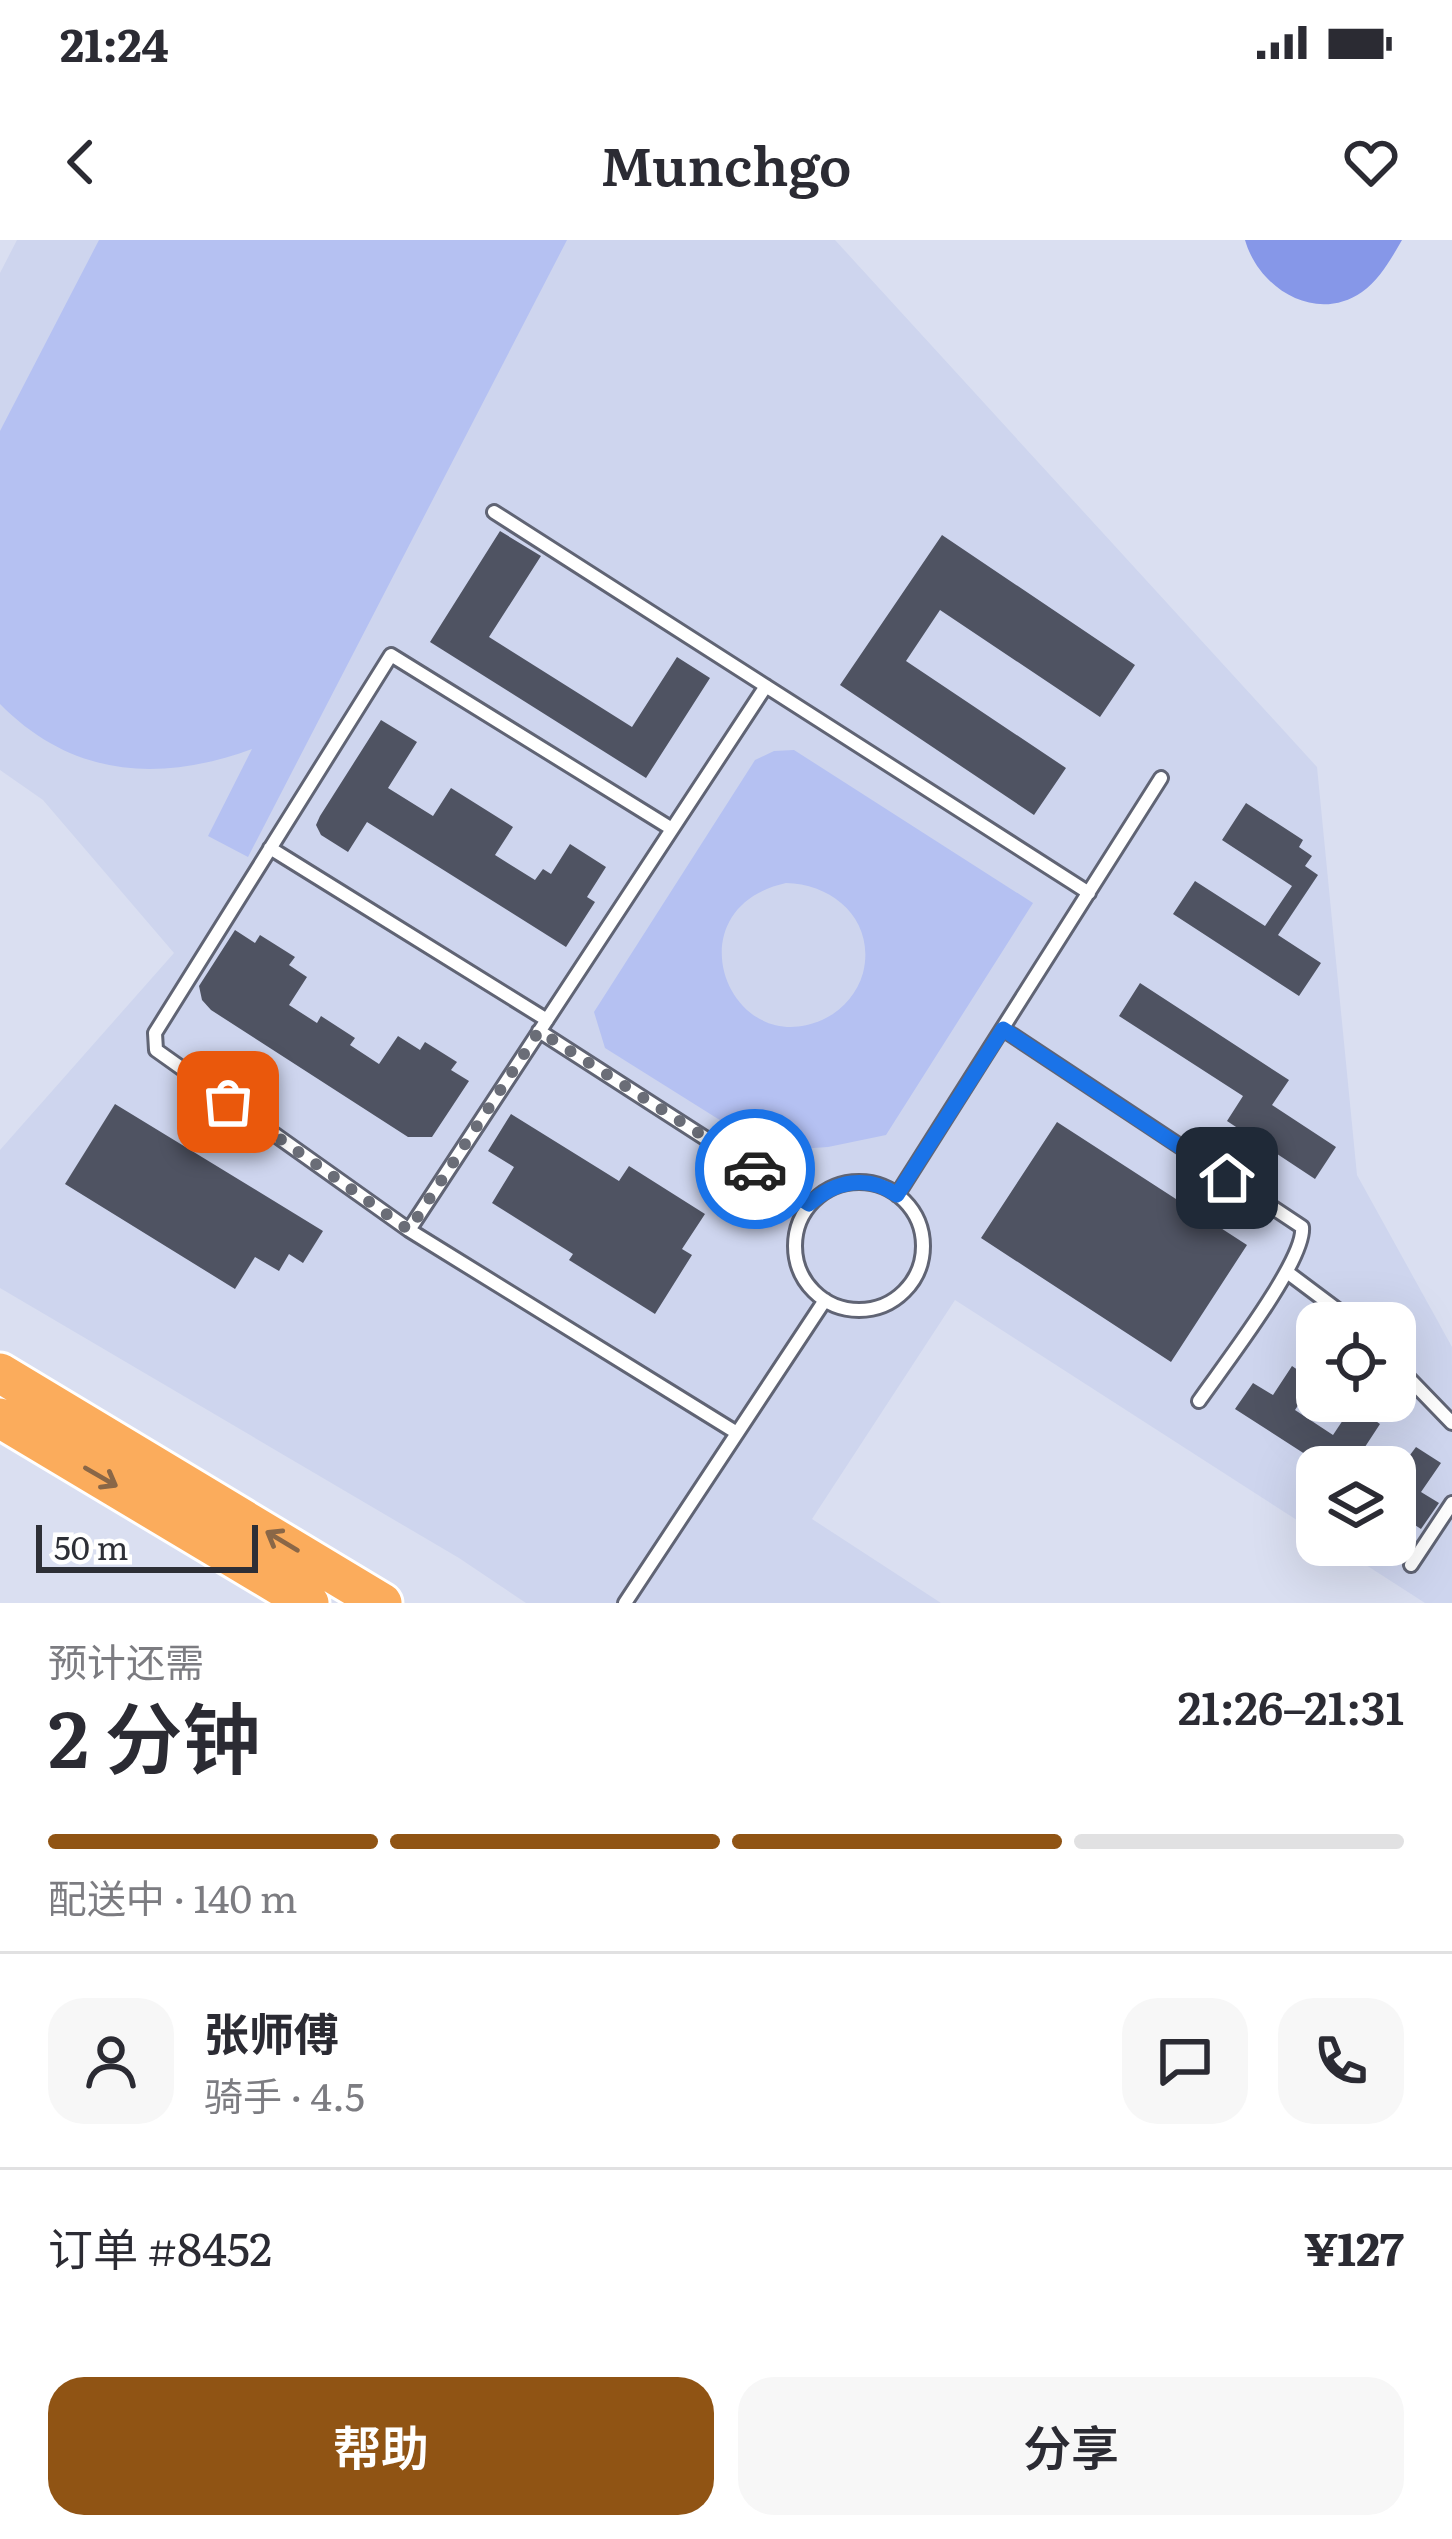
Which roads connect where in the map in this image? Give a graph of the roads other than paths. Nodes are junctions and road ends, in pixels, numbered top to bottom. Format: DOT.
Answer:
graph roads {
  1 [pos="494,512"];
  2 [pos="766,686"];
  3 [pos="1161,778"];
  4 [pos="672,829"];
  5 [pos="271,848"];
  6 [pos="1089,892"];
  7 [pos="543,1025"];
  8 [pos="1003,1029"];
  9 [pos="897,1195"];
  10 [pos="809,1204"];
  11 [pos="409,1230"];
  12 [pos="1287,1272"];
  13 [pos="825,1300"];
  14 [pos="1327,1302"];
  15 [pos="0,1373"];
  16 [pos="1416,1386"];
  17 [pos="1199,1401"];
  18 [pos="0,1418"];
  19 [pos="1452,1423"];
  20 [pos="737,1433"];
  21 [pos="1452,1503"];
  22 [pos="1416,1557"];
  23 [pos="309,1603"];
  24 [pos="382,1603"];
  25 [pos="626,1603"];
  1 -- 2 [label="lane"];
  2 -- 4 [label="lane"];
  2 -- 6 [label="lane"];
  3 -- 6 [label="lane"];
  4 -- 5 [label="lane"];
  4 -- 7 [label="lane"];
  5 -- 7 [label="lane"];
  5 -- 11 [label="lane"];
  6 -- 8 [label="lane"];
  7 -- 10 [label="lane"];
  7 -- 11 [label="lane"];
  8 -- 9 [label="lane"];
  8 -- 12 [label="lane"];
  9 -- 10 [label="lane"];
  9 -- 13 [label="lane"];
  10 -- 13 [label="lane"];
  11 -- 20 [label="lane"];
  12 -- 14 [label="lane"];
  12 -- 17 [label="lane"];
  13 -- 20 [label="lane"];
  24 -- 15 [label="highway, one-way"];
  16 -- 19 [label="lane"];
  18 -- 23 [label="highway, one-way"];
  20 -- 25 [label="lane"];
  21 -- 22 [label="lane"];
}
